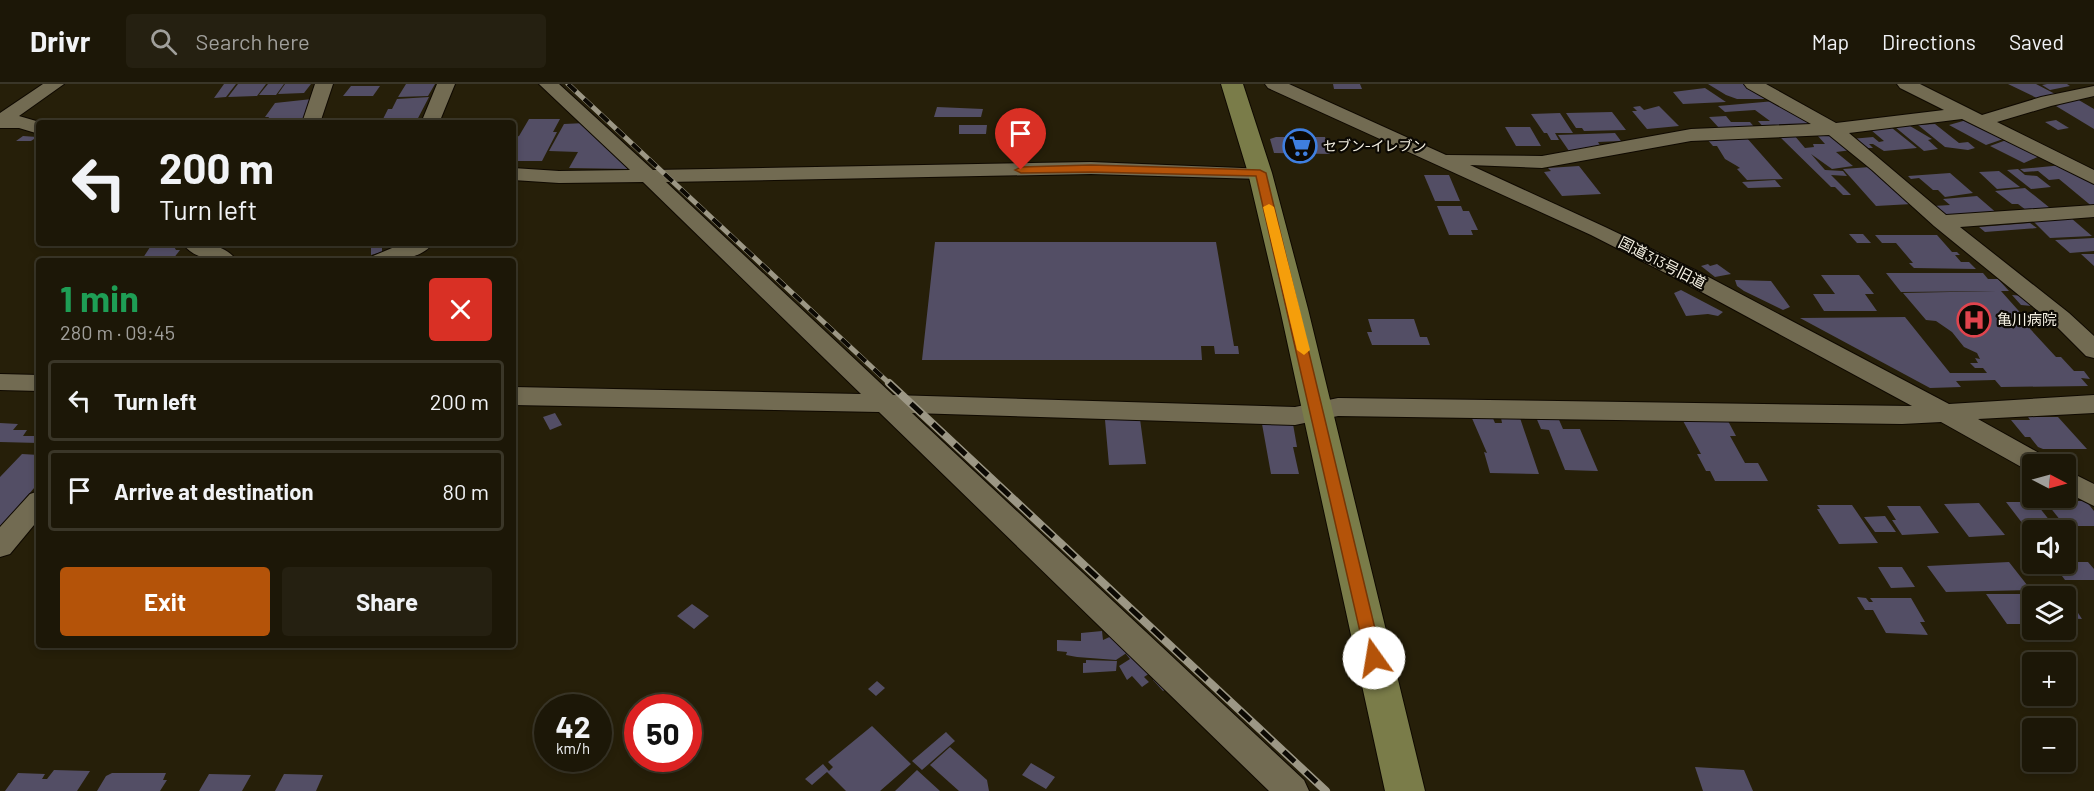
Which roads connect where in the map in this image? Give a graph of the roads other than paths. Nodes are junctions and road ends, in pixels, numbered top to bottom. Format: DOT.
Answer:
graph roads {
  1 [pos="55,84"];
  2 [pos="324,84"];
  3 [pos="446,84"];
  4 [pos="548,84"];
  5 [pos="1232,84"];
  6 [pos="1274,84"];
  7 [pos="1753,84"];
  8 [pos="1906,84"];
  9 [pos="2094,91"];
  10 [pos="1965,112"];
  11 [pos="312,120"];
  12 [pos="431,120"];
  13 [pos="1982,121"];
  14 [pos="0,122"];
  15 [pos="36,127"];
  16 [pos="1833,129"];
  17 [pos="1442,159"];
  18 [pos="1260,173"];
  19 [pos="516,174"];
  20 [pos="648,176"];
  21 [pos="2094,178"];
  22 [pos="2094,211"];
  23 [pos="1941,222"];
  24 [pos="415,246"];
  25 [pos="388,258"];
  26 [pos="2094,350"];
  27 [pos="0,382"];
  28 [pos="36,383"];
  29 [pos="516,396"];
  30 [pos="884,403"];
  31 [pos="2094,404"];
  32 [pos="1318,411"];
  33 [pos="1948,414"];
  34 [pos="2022,455"];
  35 [pos="2076,486"];
  36 [pos="2094,496"];
  37 [pos="36,504"];
  38 [pos="0,546"];
  39 [pos="1292,791"];
  40 [pos="1405,791"];
  1 -- 14 [label="street"];
  2 -- 11 [label="street"];
  3 -- 12 [label="street"];
  4 -- 20 [label="street"];
  5 -- 18 [label="main road"];
  6 -- 17 [label="street, 国道313号旧道"];
  7 -- 16 [label="street"];
  8 -- 10 [label="street"];
  9 -- 13 [label="street"];
  10 -- 13 [label="street"];
  10 -- 16 [label="street"];
  13 -- 21 [label="street"];
  14 -- 15 [label="street"];
  16 -- 17 [label="street"];
  16 -- 23 [label="street"];
  17 -- 33 [label="street, 国道313号旧道"];
  18 -- 20 [label="street"];
  18 -- 32 [label="main road"];
  19 -- 20 [label="street"];
  20 -- 30 [label="street"];
  22 -- 23 [label="street"];
  23 -- 26 [label="street"];
  24 -- 25 [label="street"];
  27 -- 28 [label="street"];
  29 -- 30 [label="street"];
  30 -- 32 [label="street"];
  30 -- 39 [label="street"];
  31 -- 33 [label="street"];
  32 -- 33 [label="street"];
  32 -- 40 [label="main road"];
  33 -- 34 [label="street, 国道313号旧道"];
  35 -- 36 [label="street"];
  37 -- 38 [label="street"];
}
